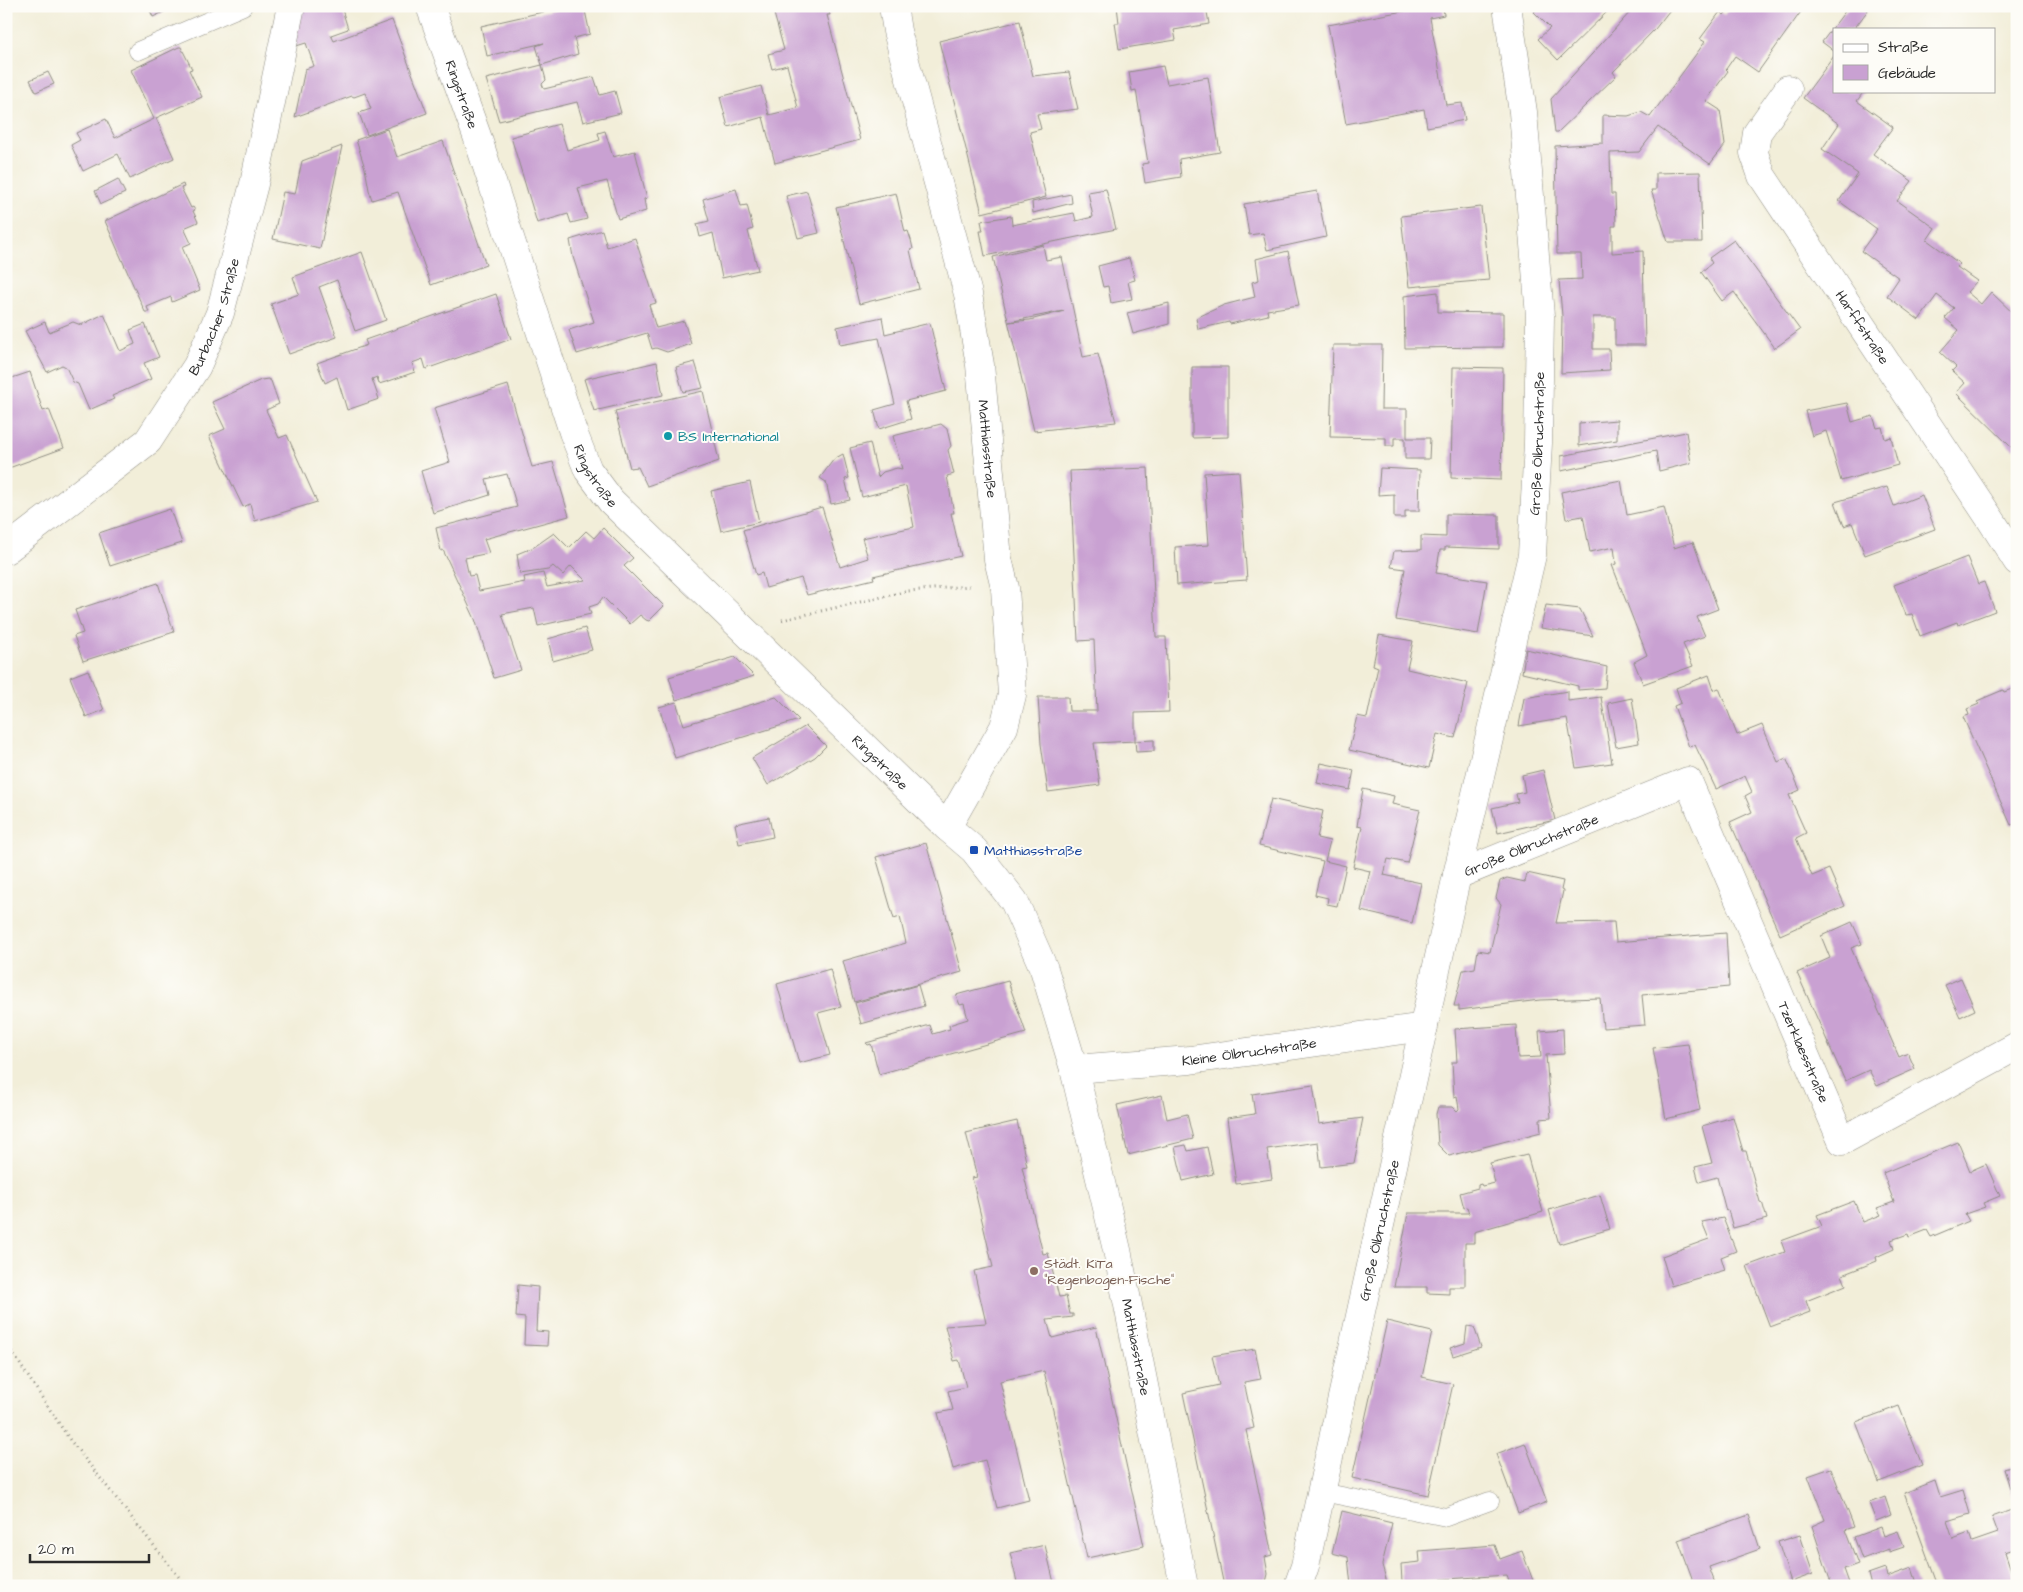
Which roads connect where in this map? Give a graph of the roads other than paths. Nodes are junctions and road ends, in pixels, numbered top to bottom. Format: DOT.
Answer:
graph roads {
  1 [pos="243,6"];
  2 [pos="291,6"];
  3 [pos="430,6"];
  4 [pos="893,6"];
  5 [pos="1507,6"];
  6 [pos="138,51"];
  7 [pos="1788,89"];
  8 [pos="6,550"];
  9 [pos="2017,561"];
  10 [pos="1688,781"];
  11 [pos="947,827"];
  12 [pos="1457,875"];
  13 [pos="1424,1027"];
  14 [pos="2017,1046"];
  15 [pos="1074,1070"];
  16 [pos="1322,1492"];
  17 [pos="1490,1501"];
  18 [pos="1184,1586"];
  19 [pos="1298,1586"];
  1 -- 6 [label="lane"];
  2 -- 8 [label="street, Burbacher Straße"];
  3 -- 11 [label="street, Ringstraße"];
  4 -- 11 [label="street, Matthiasstraße"];
  5 -- 12 [label="street, Große Ölbruchstraße"];
  7 -- 9 [label="street, Harffstraße"];
  10 -- 12 [label="street, Große Ölbruchstraße"];
  10 -- 14 [label="street, Tzerklaesstraße"];
  11 -- 15 [label="street, Matthiasstraße"];
  12 -- 13 [label="street, Große Ölbruchstraße"];
  13 -- 15 [label="street, Kleine Ölbruchstraße"];
  13 -- 16 [label="street, Große Ölbruchstraße"];
  15 -- 18 [label="street, Matthiasstraße"];
  16 -- 17 [label="lane"];
  16 -- 19 [label="street, Große Ölbruchstraße"];
}
